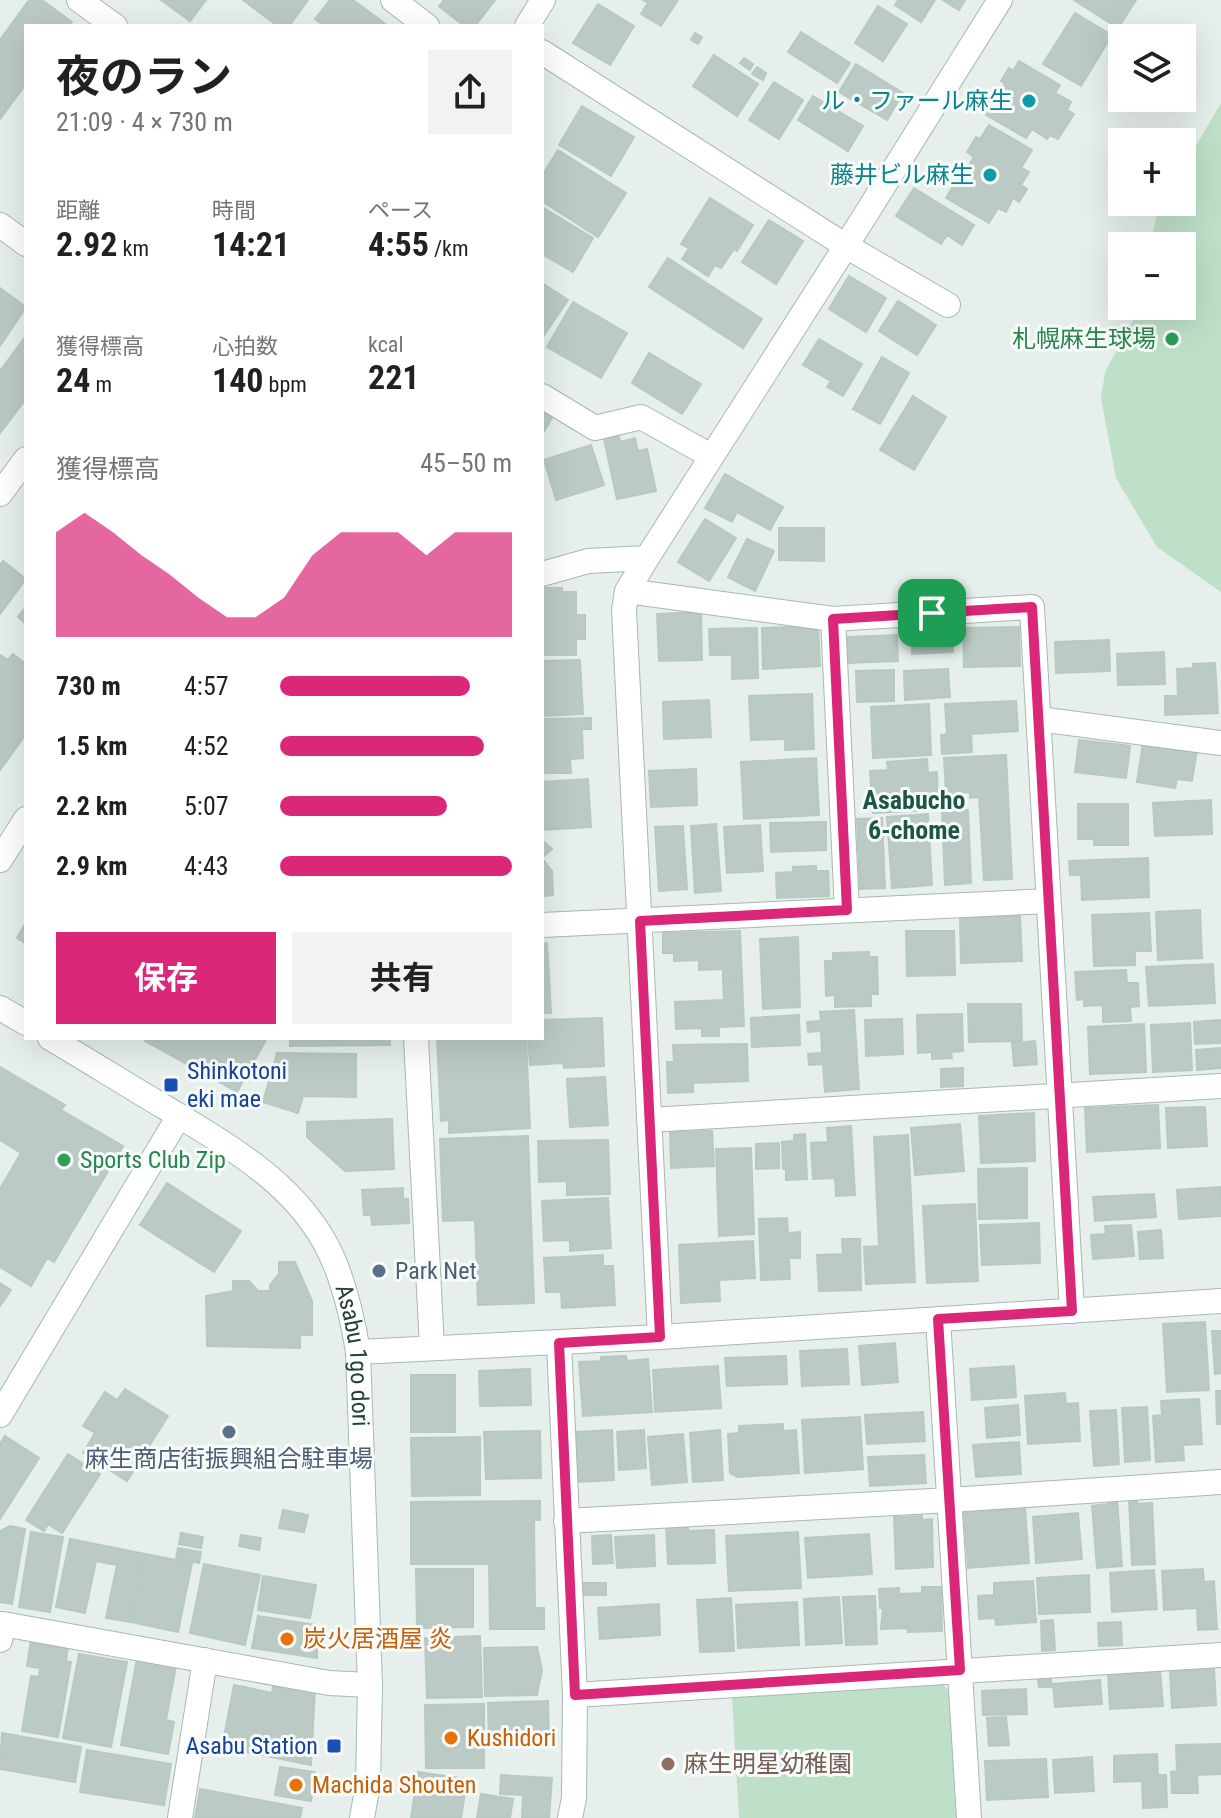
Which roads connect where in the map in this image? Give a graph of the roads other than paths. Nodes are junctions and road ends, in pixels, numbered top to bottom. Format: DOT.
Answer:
graph roads {
  1 [pos="79,0"];
  2 [pos="393,0"];
  3 [pos="543,0"];
  4 [pos="1000,0"];
  5 [pos="112,24"];
  6 [pos="424,24"];
  7 [pos="528,24"];
  8 [pos="544,53"];
  9 [pos="0,225"];
  10 [pos="24,243"];
  11 [pos="846,246"];
  12 [pos="948,305"];
  13 [pos="544,397"];
  14 [pos="711,456"];
  15 [pos="24,462"];
  16 [pos="0,494"];
  17 [pos="647,558"];
  18 [pos="544,573"];
  19 [pos="627,591"];
  20 [pos="833,619"];
  21 [pos="1039,719"];
  22 [pos="1221,743"];
  23 [pos="24,822"];
  24 [pos="0,860"];
  25 [pos="1048,901"];
  26 [pos="847,910"];
  27 [pos="640,921"];
  28 [pos="544,925"];
  29 [pos="0,1008"];
  30 [pos="24,1022"];
  31 [pos="53,1040"];
  32 [pos="416,1040"];
  33 [pos="1221,1086"];
  34 [pos="1060,1096"];
  35 [pos="179,1116"];
  36 [pos="649,1120"];
  37 [pos="1221,1301"];
  38 [pos="1072,1311"];
  39 [pos="938,1319"];
  40 [pos="660,1337"];
  41 [pos="559,1343"];
  42 [pos="432,1348"];
  43 [pos="358,1352"];
  44 [pos="0,1415"];
  45 [pos="1221,1482"];
  46 [pos="950,1500"];
  47 [pos="566,1521"];
  48 [pos="0,1640"];
  49 [pos="1221,1655"];
  50 [pos="205,1660"];
  51 [pos="960,1670"];
  52 [pos="370,1685"];
  53 [pos="575,1695"];
  54 [pos="180,1818"];
  55 [pos="362,1818"];
  56 [pos="570,1818"];
  57 [pos="969,1818"];
  1 -- 5 [label="street"];
  2 -- 6 [label="street"];
  3 -- 7 [label="street"];
  4 -- 11 [label="street"];
  8 -- 11 [label="street"];
  9 -- 10 [label="street"];
  11 -- 12 [label="street"];
  11 -- 14 [label="street"];
  13 -- 14 [label="street"];
  14 -- 17 [label="street"];
  15 -- 16 [label="street"];
  17 -- 18 [label="street"];
  17 -- 19 [label="street"];
  19 -- 20 [label="street"];
  19 -- 27 [label="street"];
  20 -- 21 [label="street"];
  20 -- 26 [label="street"];
  21 -- 22 [label="street"];
  21 -- 25 [label="street"];
  23 -- 24 [label="street"];
  25 -- 26 [label="street"];
  25 -- 34 [label="street"];
  26 -- 27 [label="street"];
  27 -- 28 [label="street"];
  27 -- 36 [label="street"];
  29 -- 30 [label="street"];
  31 -- 35 [label="street, Asabu 1go dori"];
  32 -- 42 [label="street"];
  33 -- 34 [label="street"];
  34 -- 36 [label="street"];
  34 -- 38 [label="street"];
  35 -- 43 [label="street, Asabu 1go dori"];
  35 -- 44 [label="street"];
  36 -- 40 [label="street"];
  37 -- 38 [label="street"];
  38 -- 39 [label="street"];
  39 -- 40 [label="street"];
  39 -- 46 [label="street"];
  40 -- 41 [label="street"];
  41 -- 42 [label="street"];
  41 -- 47 [label="street"];
  42 -- 43 [label="street"];
  43 -- 52 [label="street, Asabu 1go dori"];
  45 -- 46 [label="street"];
  46 -- 47 [label="street"];
  46 -- 51 [label="street"];
  47 -- 53 [label="street"];
  48 -- 50 [label="street"];
  49 -- 51 [label="street"];
  50 -- 52 [label="street"];
  50 -- 54 [label="street"];
  51 -- 53 [label="street"];
  51 -- 57 [label="street"];
  52 -- 55 [label="street, Asabu 1go dori"];
  53 -- 56 [label="street"];
}
